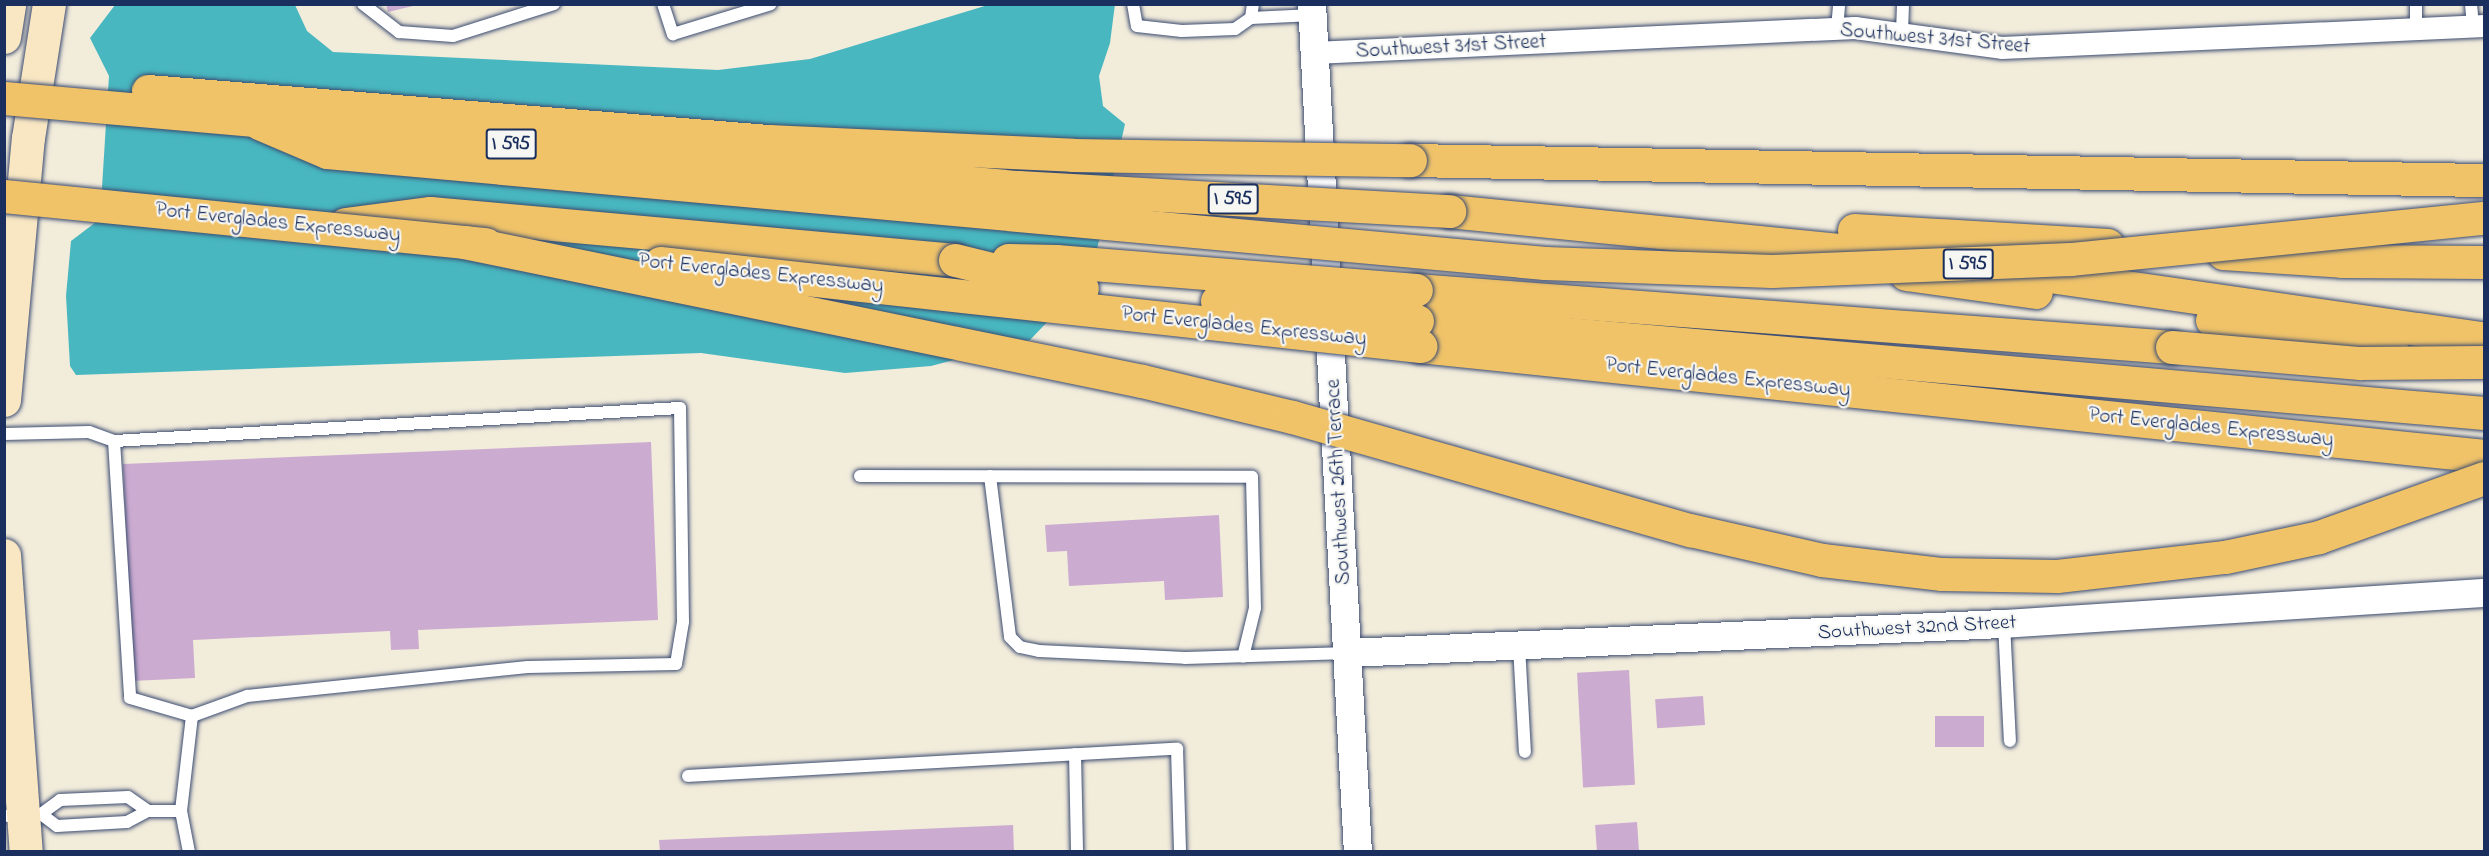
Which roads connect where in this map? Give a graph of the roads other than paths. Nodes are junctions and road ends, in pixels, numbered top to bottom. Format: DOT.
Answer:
graph roads {
  1 [pos="363,4"];
  2 [pos="554,4"];
  3 [pos="663,4"];
  4 [pos="771,4"];
  5 [pos="1133,4"];
  6 [pos="1253,4"];
  7 [pos="1839,4"];
  8 [pos="1903,4"];
  9 [pos="2416,4"];
  10 [pos="1313,10"];
  11 [pos="46,16"];
  12 [pos="1251,18"];
  13 [pos="2476,19"];
  14 [pos="6,22"];
  15 [pos="1837,29"];
  16 [pos="2416,30"];
  17 [pos="1902,33"];
  18 [pos="1314,53"];
  19 [pos="4,83"];
  20 [pos="4,98"];
  21 [pos="259,123"];
  22 [pos="2484,180"];
  23 [pos="4,196"];
  24 [pos="1449,211"];
  25 [pos="2484,218"];
  26 [pos="1633,226"];
  27 [pos="320,227"];
  28 [pos="464,242"];
  29 [pos="2484,262"];
  30 [pos="1418,319"];
  31 [pos="2484,339"];
  32 [pos="2484,362"];
  33 [pos="2484,369"];
  34 [pos="4,400"];
  35 [pos="2484,413"];
  36 [pos="4,434"];
  37 [pos="114,441"];
  38 [pos="2407,448"];
  39 [pos="2484,456"];
  40 [pos="2484,467"];
  41 [pos="860,476"];
  42 [pos="990,476"];
  43 [pos="2484,478"];
  44 [pos="4,555"];
  45 [pos="2484,593"];
  46 [pos="2004,624"];
  47 [pos="1519,646"];
  48 [pos="1349,653"];
  49 [pos="1243,657"];
  50 [pos="192,716"];
  51 [pos="2010,741"];
  52 [pos="1525,752"];
  53 [pos="1075,754"];
  54 [pos="688,776"];
  55 [pos="148,811"];
  56 [pos="181,811"];
  57 [pos="23,815"];
  58 [pos="26,852"];
  59 [pos="189,852"];
  60 [pos="1077,852"];
  61 [pos="1180,852"];
  62 [pos="1358,852"];
  1 -- 2 [label="lane"];
  3 -- 4 [label="lane"];
  5 -- 12 [label="lane"];
  6 -- 12 [label="lane"];
  7 -- 15 [label="lane"];
  8 -- 17 [label="lane"];
  9 -- 16 [label="lane"];
  10 -- 12 [label="lane"];
  10 -- 18 [label="street, Southwest 26th Terrace"];
  11 -- 14 [label="street"];
  11 -- 34 [label="main road"];
  13 -- 16 [label="street, Southwest 31st Street"];
  15 -- 17 [label="street, Southwest 31st Street"];
  15 -- 18 [label="street, Southwest 31st Street"];
  16 -- 17 [label="street, Southwest 31st Street"];
  18 -- 48 [label="street, Southwest 26th Terrace"];
  19 -- 22 [label="highway, bridge"];
  20 -- 21 [label="highway, I 595, bridge"];
  21 -- 24 [label="highway, I 595, bridge"];
  21 -- 25 [label="highway, bridge"];
  23 -- 27 [label="highway, Port Everglades Expressway, bridge"];
  24 -- 26 [label="highway, I 595"];
  24 -- 29 [label="highway"];
  26 -- 31 [label="highway, I 595"];
  26 -- 33 [label="highway"];
  27 -- 28 [label="highway, Port Everglades Expressway, bridge"];
  27 -- 30 [label="highway, bridge"];
  28 -- 30 [label="highway, Port Everglades Expressway, bridge"];
  28 -- 43 [label="highway, bridge"];
  30 -- 32 [label="highway, bridge"];
  30 -- 35 [label="highway"];
  30 -- 38 [label="highway, Port Everglades Expressway"];
  36 -- 37 [label="lane"];
  37 -- 50 [label="lane"];
  37 -- 50 [label="lane"];
  38 -- 39 [label="highway, Port Everglades Expressway"];
  38 -- 40 [label="highway"];
  41 -- 42 [label="lane"];
  42 -- 49 [label="lane"];
  42 -- 49 [label="lane"];
  44 -- 57 [label="main road"];
  45 -- 46 [label="street, Southwest 32nd Street"];
  46 -- 47 [label="street, Southwest 32nd Street"];
  46 -- 51 [label="lane"];
  47 -- 48 [label="street, Southwest 32nd Street"];
  47 -- 52 [label="lane"];
  48 -- 49 [label="lane"];
  48 -- 62 [label="street, Southwest 26th Terrace"];
  50 -- 56 [label="lane"];
  53 -- 54 [label="lane"];
  53 -- 60 [label="lane"];
  53 -- 61 [label="lane"];
  55 -- 56 [label="lane"];
  55 -- 57 [label="lane"];
  55 -- 57 [label="lane"];
  56 -- 59 [label="lane"];
  57 -- 58 [label="main road"];
}
